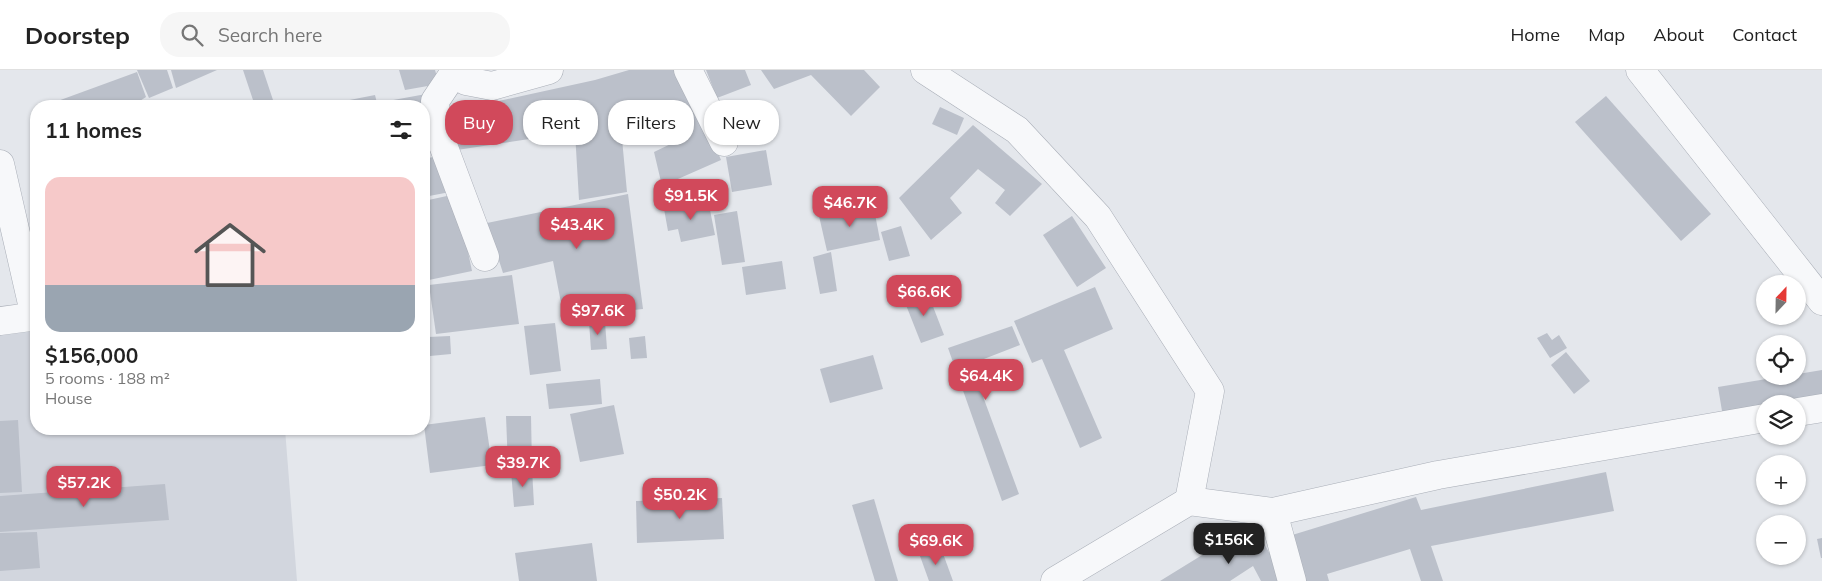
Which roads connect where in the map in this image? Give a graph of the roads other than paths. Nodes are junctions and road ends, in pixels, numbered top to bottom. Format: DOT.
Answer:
graph roads {
  1 [pos="456,70"];
  2 [pos="550,70"];
  3 [pos="688,70"];
  4 [pos="925,70"];
  5 [pos="1640,70"];
  6 [pos="704,102"];
  7 [pos="0,164"];
  8 [pos="485,257"];
  9 [pos="30,291"];
  10 [pos="1822,301"];
  11 [pos="30,317"];
  12 [pos="0,321"];
  13 [pos="1822,408"];
  14 [pos="1806,411"];
  15 [pos="1756,420"];
  16 [pos="1189,501"];
  17 [pos="1273,512"];
  18 [pos="1055,581"];
  19 [pos="1292,581"];
  1 -- 2 [label="street"];
  1 -- 8 [label="street"];
  3 -- 6 [label="street"];
  4 -- 16 [label="street"];
  5 -- 10 [label="street"];
  7 -- 9 [label="street"];
  11 -- 12 [label="street"];
  13 -- 14 [label="street"];
  15 -- 17 [label="street"];
  16 -- 17 [label="street"];
  16 -- 18 [label="street"];
  17 -- 19 [label="street"];
}
